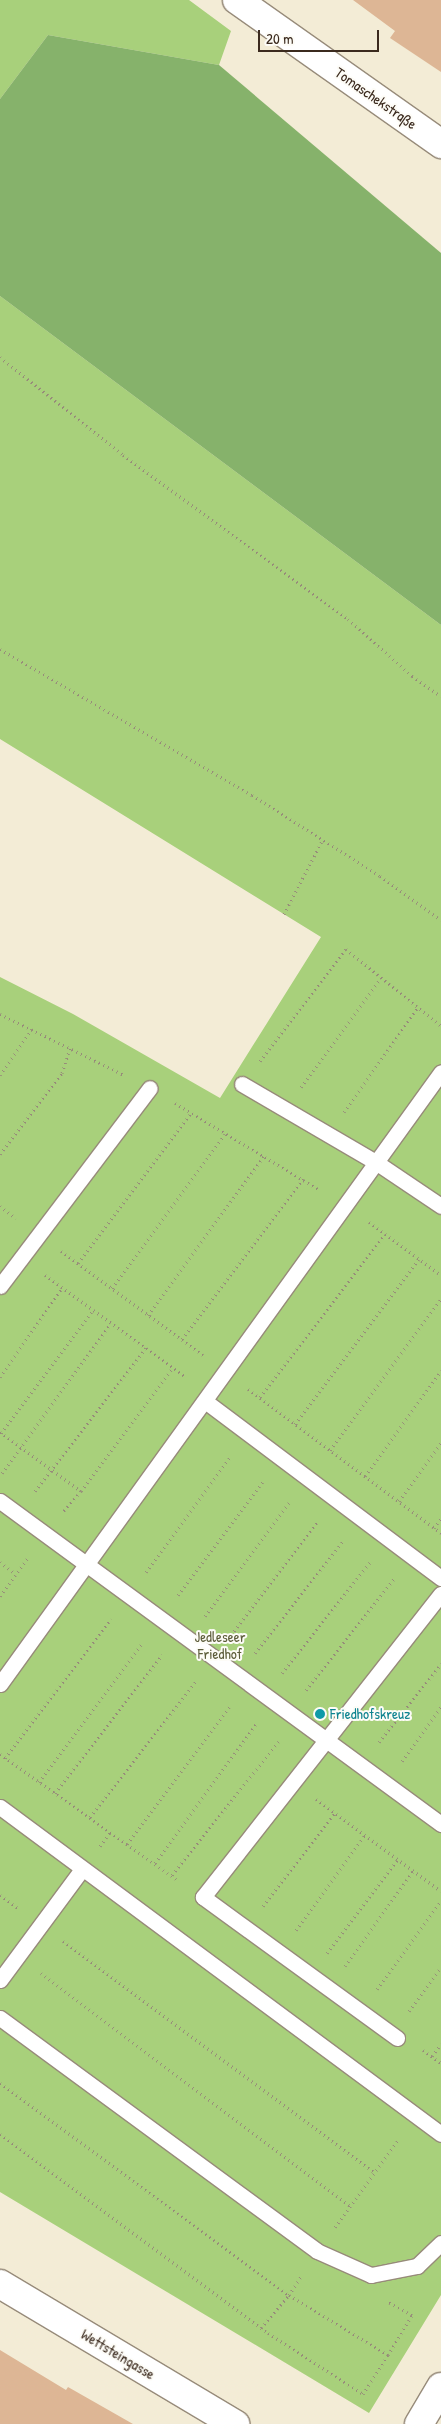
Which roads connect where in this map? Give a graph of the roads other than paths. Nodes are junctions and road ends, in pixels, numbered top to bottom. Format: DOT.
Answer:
graph roads {
  1 [pos="236,0"];
  2 [pos="441,144"];
  3 [pos="441,1072"];
  4 [pos="242,1084"];
  5 [pos="150,1088"];
  6 [pos="377,1163"];
  7 [pos="441,1206"];
  8 [pos="0,1286"];
  9 [pos="207,1398"];
  10 [pos="0,1500"];
  11 [pos="87,1564"];
  12 [pos="441,1578"];
  13 [pos="441,1594"];
  14 [pos="0,1684"];
  15 [pos="326,1740"];
  16 [pos="0,1807"];
  17 [pos="441,1824"];
  18 [pos="82,1869"];
  19 [pos="0,1980"];
  20 [pos="0,2018"];
  21 [pos="394,2036"];
  22 [pos="441,2134"];
  23 [pos="441,2244"];
  24 [pos="0,2284"];
  25 [pos="441,2387"];
  26 [pos="235,2424"];
  27 [pos="419,2424"];
  1 -- 2 [label="street, Tomaschekstraße"];
  3 -- 6 [label="lane"];
  4 -- 6 [label="lane"];
  5 -- 8 [label="lane"];
  6 -- 7 [label="lane"];
  6 -- 9 [label="lane"];
  9 -- 11 [label="lane"];
  9 -- 12 [label="lane"];
  10 -- 11 [label="lane"];
  11 -- 14 [label="lane"];
  11 -- 15 [label="lane"];
  13 -- 15 [label="lane"];
  15 -- 17 [label="lane"];
  15 -- 21 [label="lane"];
  16 -- 18 [label="lane"];
  18 -- 19 [label="lane"];
  18 -- 22 [label="lane"];
  20 -- 23 [label="lane"];
  24 -- 26 [label="street, Wettsteingasse"];
  25 -- 27 [label="street"];
}
